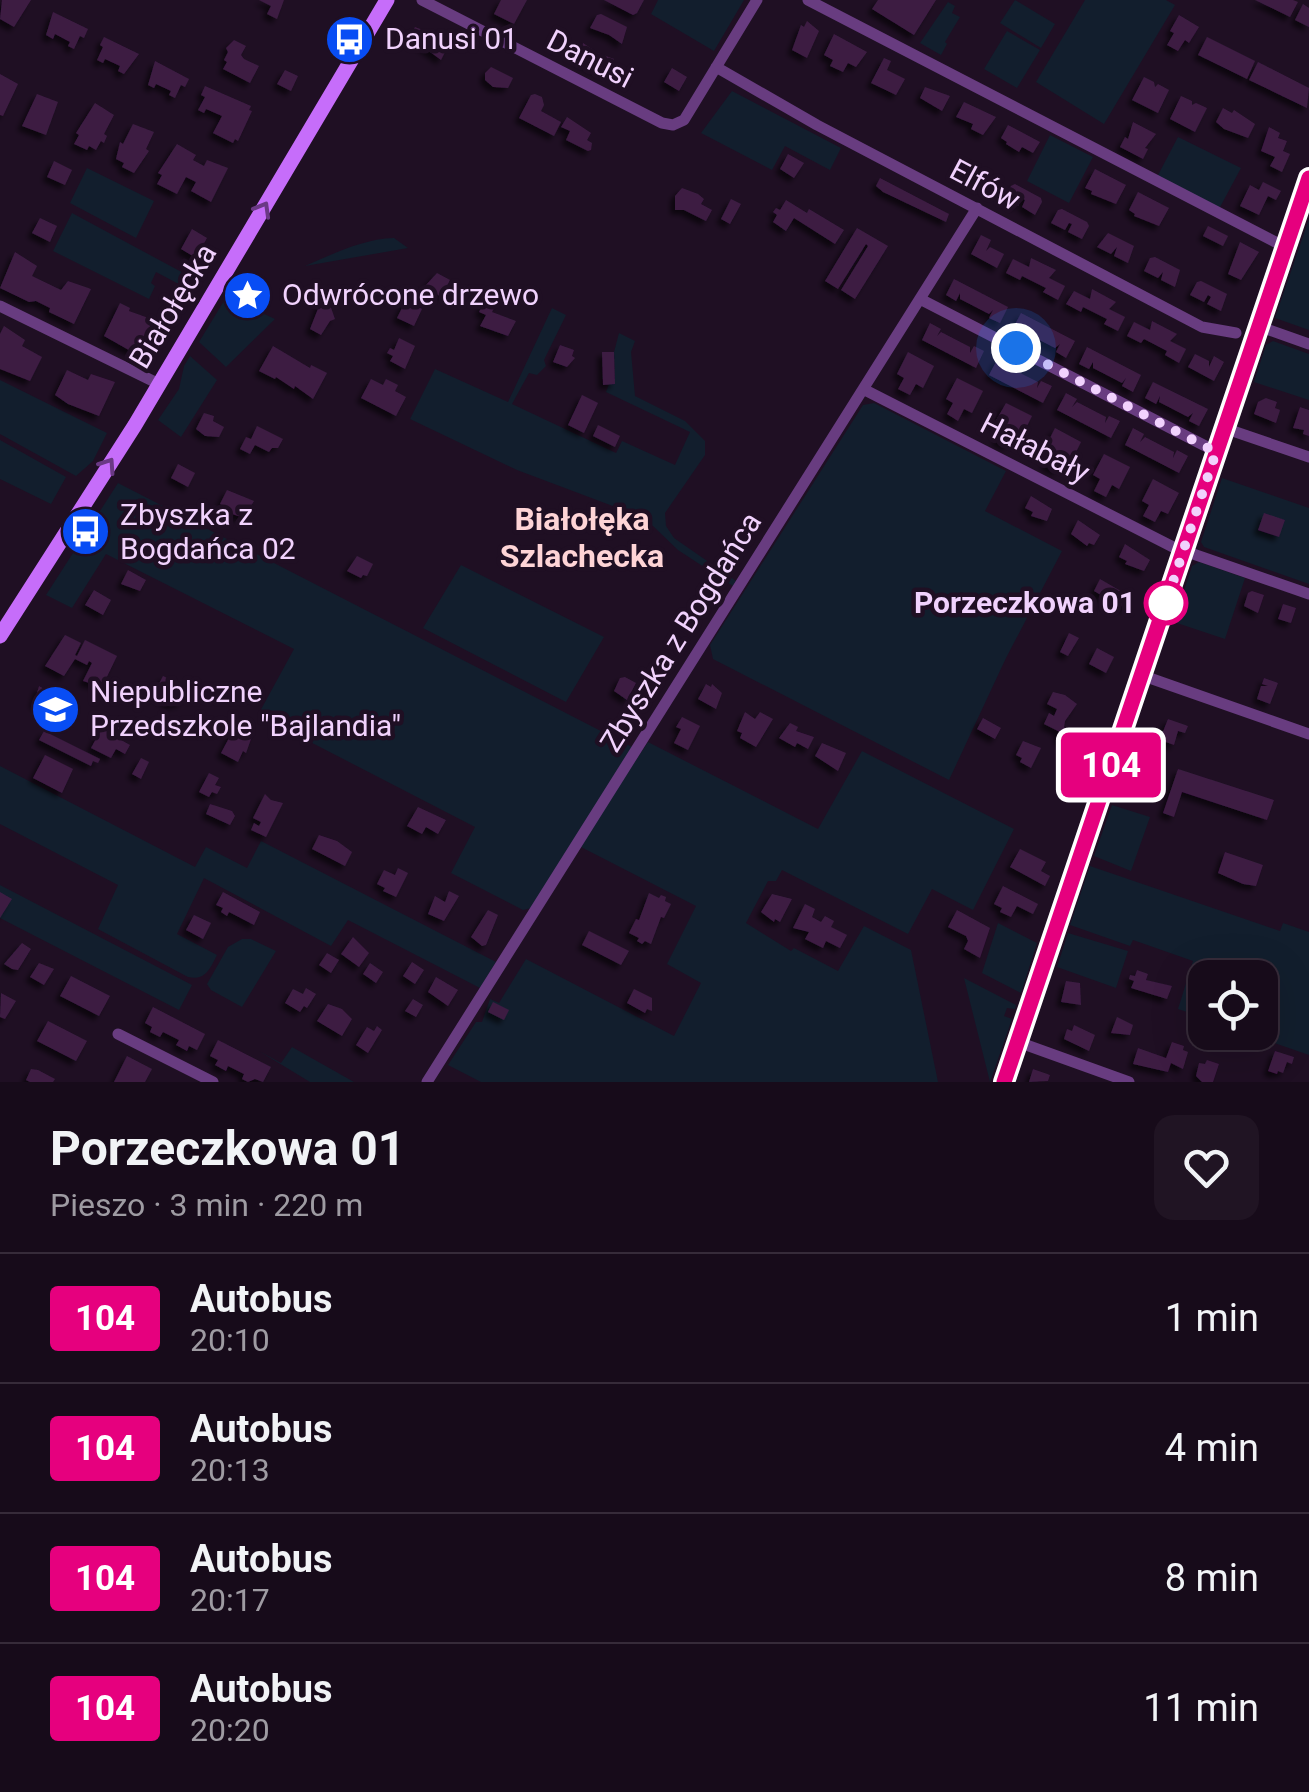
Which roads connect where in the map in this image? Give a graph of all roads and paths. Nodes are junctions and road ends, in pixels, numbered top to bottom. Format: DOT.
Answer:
graph roads {
  1 [pos="386,0"];
  2 [pos="422,0"];
  3 [pos="757,0"];
  4 [pos="808,0"];
  5 [pos="716,67"];
  6 [pos="1309,178"];
  7 [pos="976,208"];
  8 [pos="1285,248"];
  9 [pos="920,299"];
  10 [pos="0,306"];
  11 [pos="1258,326"];
  12 [pos="1236,334"];
  13 [pos="1309,344"];
  14 [pos="159,384"];
  15 [pos="865,390"];
  16 [pos="1224,428"];
  17 [pos="1216,452"];
  18 [pos="1309,457"];
  19 [pos="1183,551"];
  20 [pos="1309,594"];
  21 [pos="0,636"];
  22 [pos="1141,675"];
  23 [pos="1309,734"];
  24 [pos="118,1034"];
  25 [pos="1018,1042"];
  26 [pos="213,1082"];
  27 [pos="426,1082"];
  28 [pos="1004,1082"];
  29 [pos="1129,1082"];
  14 -- 1 [label="street, Białołęcka, one-way"];
  2 -- 5 [label="street, Danusi"];
  3 -- 5 [label="street"];
  4 -- 8 [label="street"];
  5 -- 7 [label="street, Elfów"];
  6 -- 8 [label="street"];
  7 -- 9 [label="street, Zbyszka z Bogdańca"];
  7 -- 12 [label="street, Elfów"];
  8 -- 11 [label="street"];
  9 -- 15 [label="street, Zbyszka z Bogdańca"];
  9 -- 17 [label="street"];
  10 -- 14 [label="street"];
  11 -- 13 [label="street"];
  11 -- 16 [label="street"];
  21 -- 14 [label="street, Białołęcka, one-way"];
  15 -- 19 [label="street, Hałabały"];
  15 -- 27 [label="street, Zbyszka z Bogdańca"];
  16 -- 17 [label="street"];
  16 -- 18 [label="street"];
  17 -- 19 [label="street"];
  19 -- 20 [label="street, Hałabały"];
  19 -- 22 [label="street"];
  22 -- 23 [label="street"];
  22 -- 25 [label="street"];
  24 -- 26 [label="street"];
  25 -- 28 [label="street"];
  25 -- 29 [label="street"];
}
